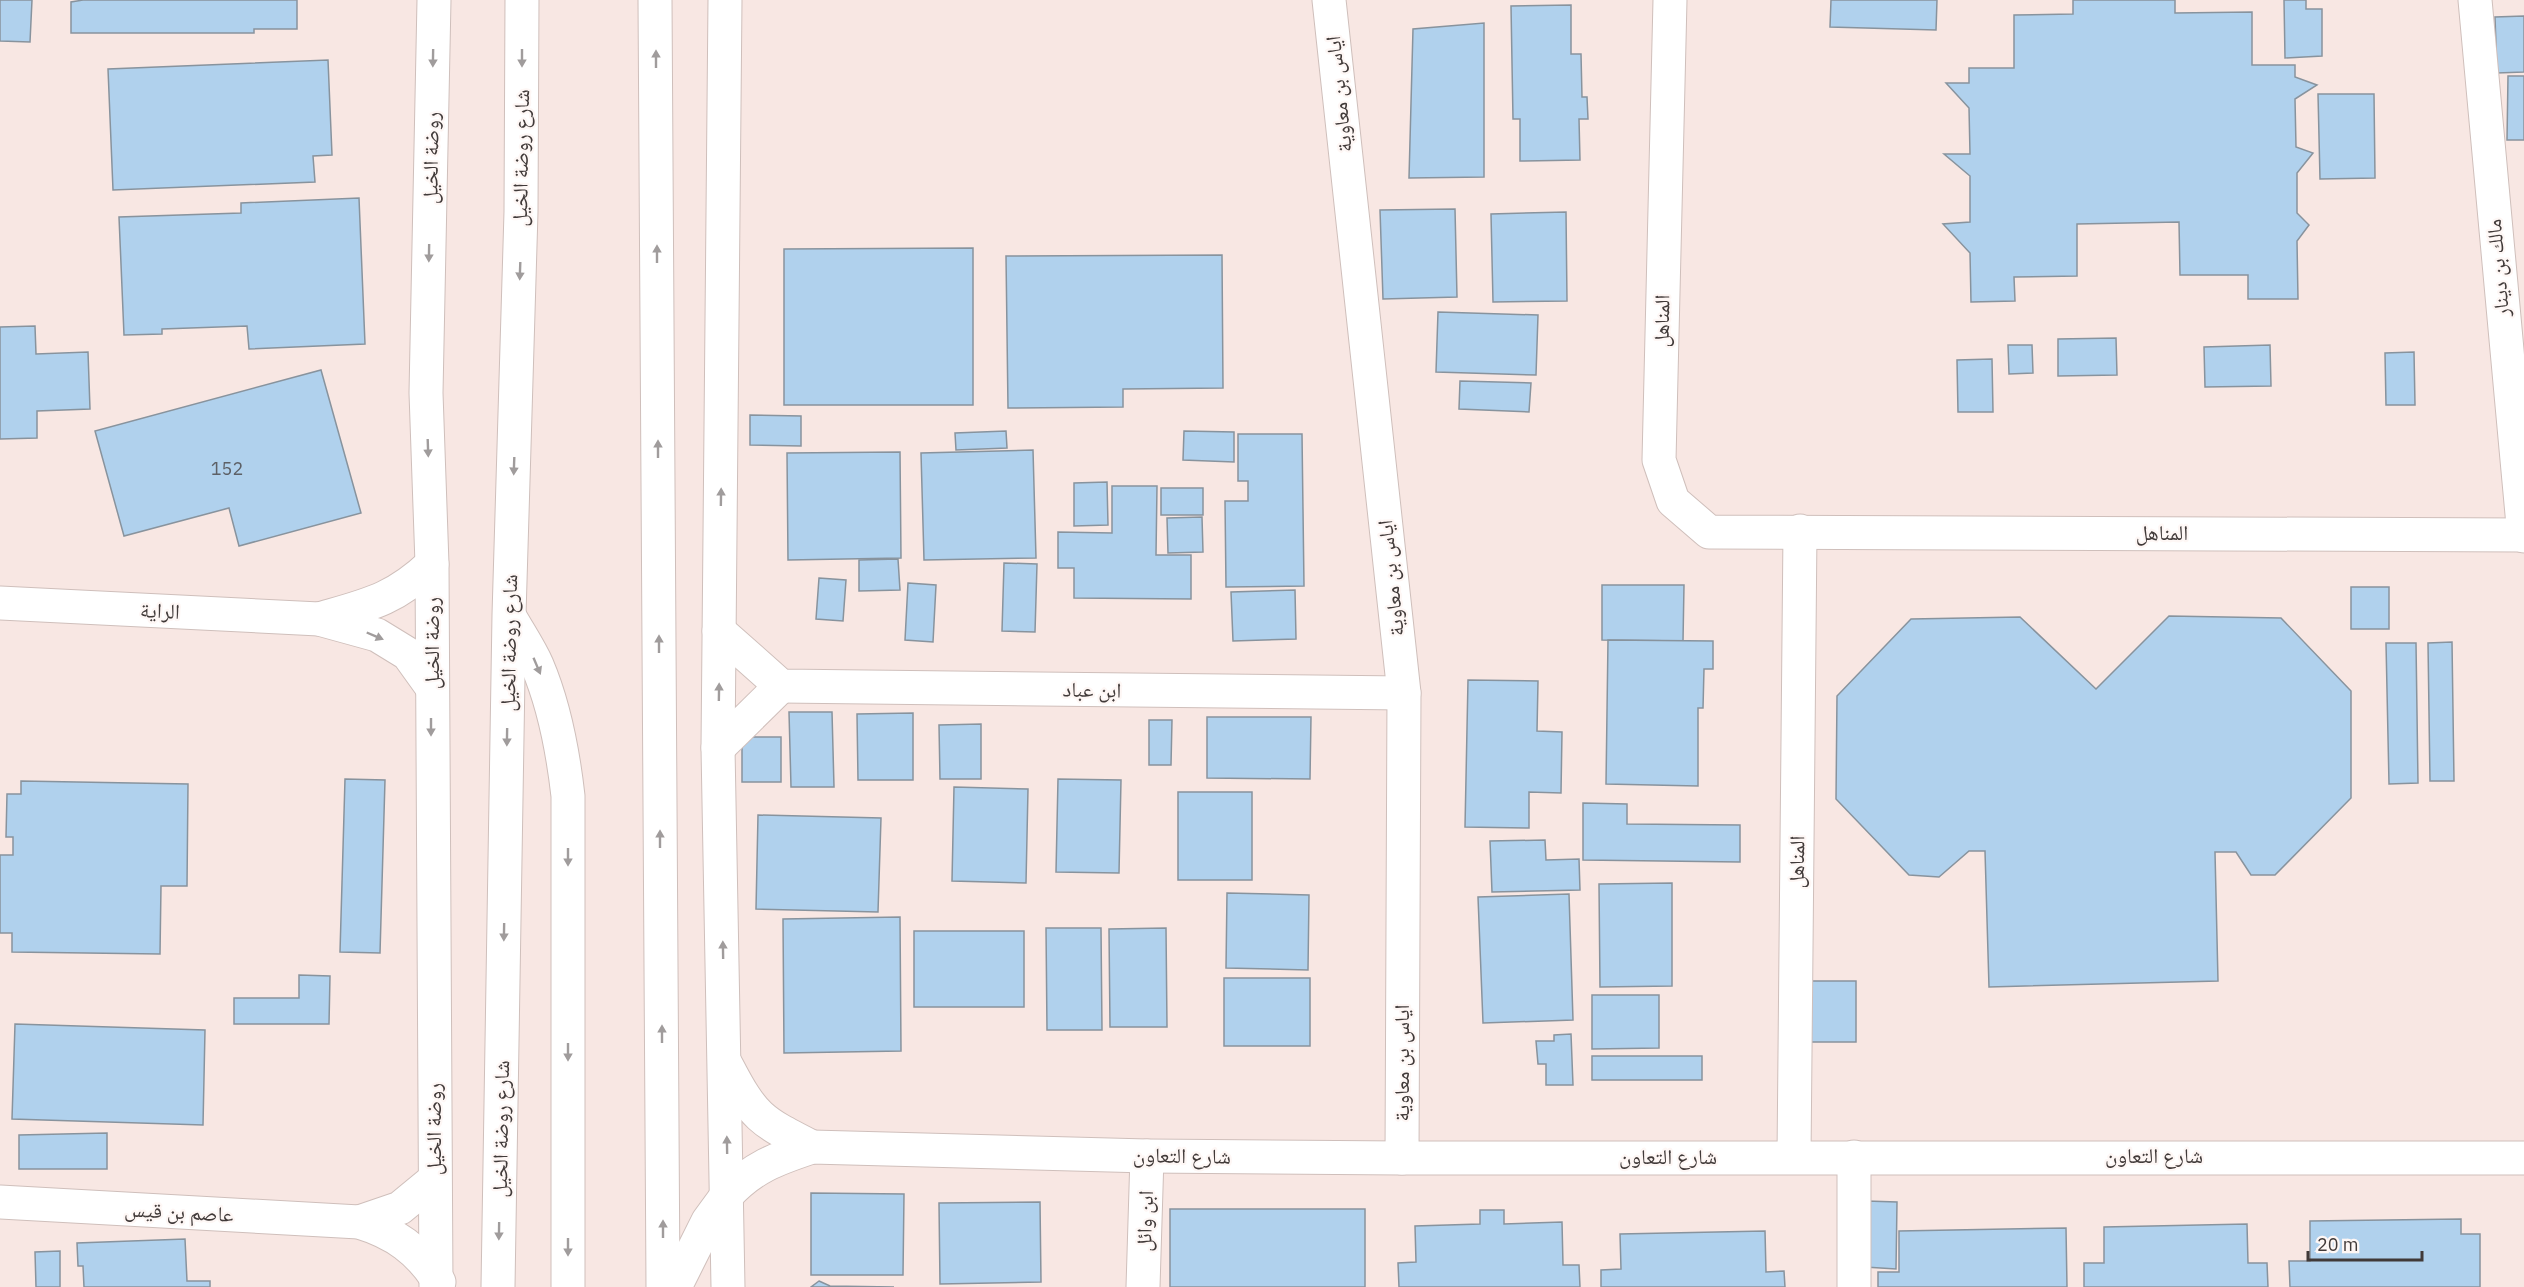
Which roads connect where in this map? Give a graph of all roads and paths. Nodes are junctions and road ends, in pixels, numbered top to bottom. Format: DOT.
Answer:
graph roads {
  1 [pos="434,0"];
  2 [pos="522,0"];
  3 [pos="655,0"];
  4 [pos="725,0"];
  5 [pos="1329,0"];
  6 [pos="1670,0"];
  7 [pos="2475,0"];
  8 [pos="2514,339"];
  9 [pos="1800,531"];
  10 [pos="2524,535"];
  11 [pos="432,564"];
  12 [pos="0,603"];
  13 [pos="509,615"];
  14 [pos="319,619"];
  15 [pos="719,631"];
  16 [pos="431,686"];
  17 [pos="781,686"];
  18 [pos="1404,693"];
  19 [pos="718,748"];
  20 [pos="726,1063"];
  21 [pos="812,1147"];
  22 [pos="1147,1155"];
  23 [pos="1794,1157"];
  24 [pos="1854,1157"];
  25 [pos="1402,1158"];
  26 [pos="2524,1158"];
  27 [pos="434,1180"];
  28 [pos="727,1195"];
  29 [pos="0,1202"];
  30 [pos="359,1222"];
  31 [pos="438,1284"];
  32 [pos="498,1287"];
  33 [pos="568,1287"];
  34 [pos="663,1287"];
  35 [pos="675,1287"];
  36 [pos="728,1287"];
  37 [pos="1143,1287"];
  38 [pos="1854,1287"];
  1 -- 11 [label="street, روضة الخيل, one-way"];
  2 -- 13 [label="street, شارع روضة الخيل, one-way"];
  34 -- 3 [label="street, one-way"];
  15 -- 4 [label="street, one-way"];
  5 -- 18 [label="street, اياس بن معاوية"];
  6 -- 9 [label="street, المناهل"];
  7 -- 8 [label="street, مالك بن دينار"];
  8 -- 10 [label="street, مالك بن دينار"];
  9 -- 10 [label="street, المناهل"];
  9 -- 23 [label="street, المناهل"];
  11 -- 14 [label="street, الراية"];
  11 -- 16 [label="street, روضة الخيل"];
  12 -- 14 [label="street, الراية"];
  13 -- 32 [label="street, شارع روضة الخيل, one-way"];
  13 -- 33 [label="street, one-way"];
  14 -- 16 [label="street, الراية, one-way"];
  15 -- 17 [label="street"];
  19 -- 15 [label="street, one-way"];
  16 -- 27 [label="street, روضة الخيل, one-way"];
  17 -- 18 [label="street, ابن عباد"];
  17 -- 19 [label="street"];
  18 -- 25 [label="street, اياس بن معاوية"];
  20 -- 19 [label="street, one-way"];
  20 -- 21 [label="street, شارع التعاون"];
  28 -- 20 [label="street, one-way"];
  21 -- 22 [label="street, شارع التعاون"];
  21 -- 28 [label="street, شارع التعاون"];
  22 -- 25 [label="street, شارع التعاون"];
  22 -- 37 [label="street, ابن وائل"];
  23 -- 24 [label="street, شارع التعاون"];
  23 -- 25 [label="street, شارع التعاون"];
  24 -- 26 [label="street, شارع التعاون"];
  24 -- 38 [label="street"];
  27 -- 30 [label="street, عاصم بن قيس"];
  27 -- 31 [label="street, روضة الخيل"];
  28 -- 35 [label="street, شارع التعاون"];
  28 -- 36 [label="street"];
  29 -- 30 [label="street, عاصم بن قيس"];
  30 -- 31 [label="street, عاصم بن قيس"];
}
